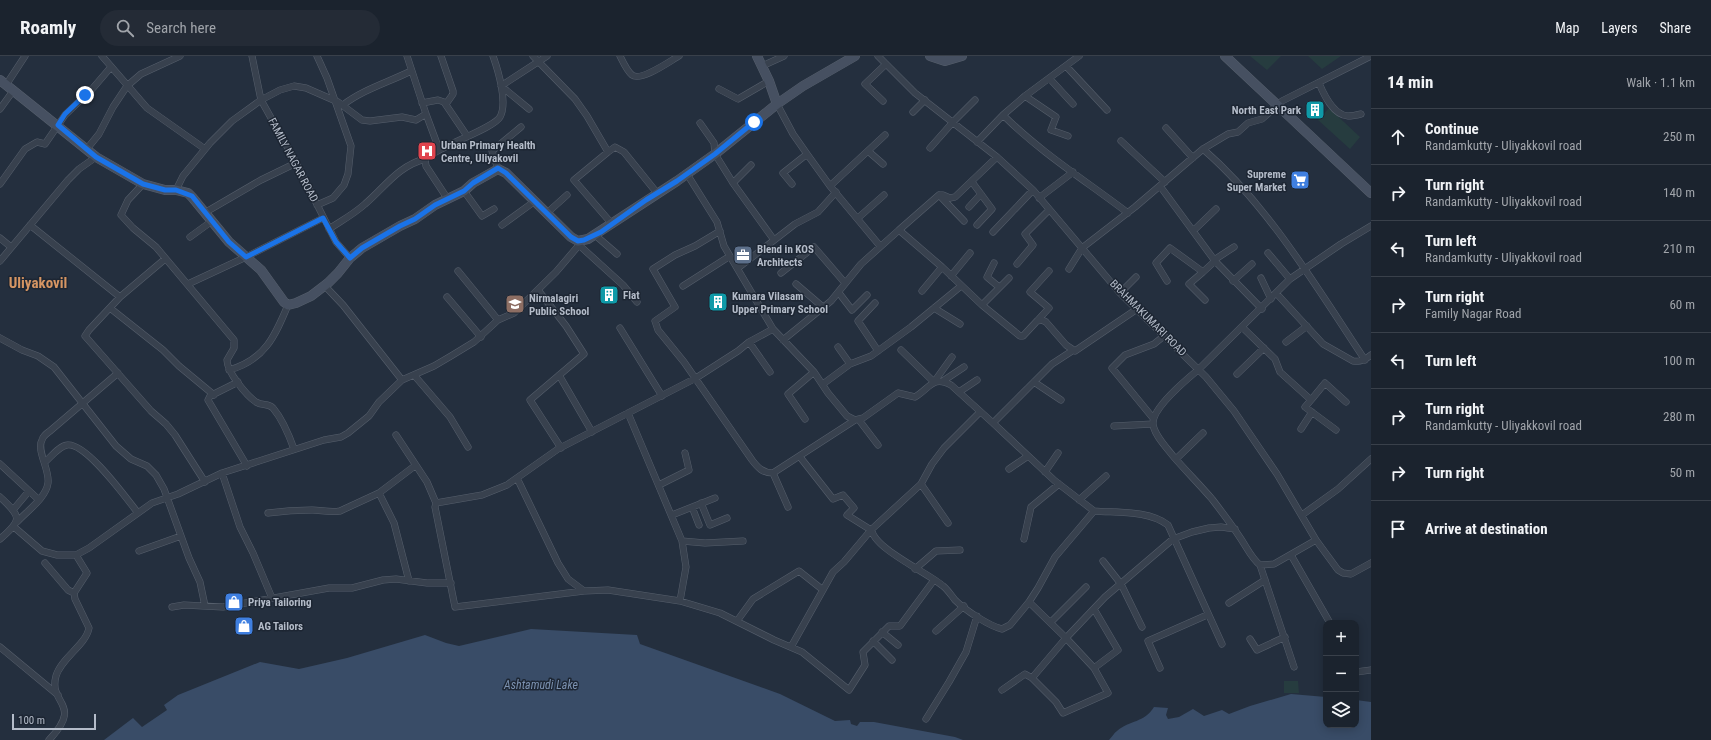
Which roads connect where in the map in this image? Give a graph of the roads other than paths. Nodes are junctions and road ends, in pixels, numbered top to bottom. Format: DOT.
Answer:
graph roads {
  1 [pos="25,56"];
  2 [pos="102,56"];
  3 [pos="180,56"];
  4 [pos="252,56"];
  5 [pos="317,56"];
  6 [pos="407,56"];
  7 [pos="441,56"];
  8 [pos="493,56"];
  9 [pos="534,56"];
  10 [pos="547,56"];
  11 [pos="620,56"];
  12 [pos="678,56"];
  13 [pos="757,56"];
  14 [pos="784,56"];
  15 [pos="878,56"];
  16 [pos="930,56"];
  17 [pos="962,56"];
  18 [pos="1079,56"];
  19 [pos="1225,56"];
  20 [pos="1232,56"];
  21 [pos="1371,56"];
  22 [pos="852,57"];
  23 [pos="538,62"];
  24 [pos="885,65"];
  25 [pos="762,66"];
  26 [pos="1066,66"];
  27 [pos="111,67"];
  28 [pos="411,71"];
  29 [pos="1050,79"];
  30 [pos="769,81"];
  31 [pos="1319,83"];
  32 [pos="6,85"];
  33 [pos="127,86"];
  34 [pos="501,86"];
  35 [pos="719,89"];
  36 [pos="1026,96"];
  37 [pos="261,100"];
  38 [pos="334,100"];
  39 [pos="925,100"];
  40 [pos="975,100"];
  41 [pos="883,101"];
  42 [pos="422,103"];
  43 [pos="1280,103"];
  44 [pos="446,104"];
  45 [pos="777,104"];
  46 [pos="1073,104"];
  47 [pos="343,105"];
  48 [pos="0,109"];
  49 [pos="529,109"];
  50 [pos="1107,110"];
  51 [pos="913,112"];
  52 [pos="426,114"];
  53 [pos="1361,114"];
  54 [pos="1003,115"];
  55 [pos="953,122"];
  56 [pos="700,123"];
  57 [pos="58,125"];
  58 [pos="521,126"];
  59 [pos="1166,128"];
  60 [pos="885,135"];
  61 [pos="467,136"];
  62 [pos="1068,136"];
  63 [pos="1121,141"];
  64 [pos="977,142"];
  65 [pos="930,148"];
  66 [pos="205,149"];
  67 [pos="439,149"];
  68 [pos="1203,149"];
  69 [pos="86,150"];
  70 [pos="868,151"];
  71 [pos="608,152"];
  72 [pos="715,154"];
  73 [pos="807,154"];
  74 [pos="96,157"];
  75 [pos="997,157"];
  76 [pos="1193,158"];
  77 [pos="426,159"];
  78 [pos="296,163"];
  79 [pos="883,164"];
  80 [pos="751,165"];
  81 [pos="498,168"];
  82 [pos="1073,172"];
  83 [pos="687,174"];
  84 [pos="972,182"];
  85 [pos="733,183"];
  86 [pos="0,184"];
  87 [pos="143,184"];
  88 [pos="792,184"];
  89 [pos="1162,184"];
  90 [pos="1371,185"];
  91 [pos="830,186"];
  92 [pos="176,190"];
  93 [pos="1033,190"];
  94 [pos="464,191"];
  95 [pos="836,192"];
  96 [pos="657,193"];
  97 [pos="1371,193"];
  98 [pos="981,194"];
  99 [pos="567,195"];
  100 [pos="884,195"];
  101 [pos="939,195"];
  102 [pos="447,198"];
  103 [pos="1039,198"];
  104 [pos="534,201"];
  105 [pos="317,205"];
  106 [pos="969,207"];
  107 [pos="494,209"];
  108 [pos="1216,209"];
  109 [pos="1049,210"];
  110 [pos="206,212"];
  111 [pos="547,213"];
  112 [pos="1128,213"];
  113 [pos="323,218"];
  114 [pos="858,218"];
  115 [pos="212,221"];
  116 [pos="964,221"];
  117 [pos="612,224"];
  118 [pos="30,225"];
  119 [pos="502,225"];
  120 [pos="977,225"];
  121 [pos="1371,226"];
  122 [pos="329,229"];
  123 [pos="899,230"];
  124 [pos="720,231"];
  125 [pos="1192,231"];
  126 [pos="993,232"];
  127 [pos="595,234"];
  128 [pos="190,237"];
  129 [pos="0,238"];
  130 [pos="774,240"];
  131 [pos="579,243"];
  132 [pos="880,246"];
  133 [pos="11,247"];
  134 [pos="1234,247"];
  135 [pos="1082,248"];
  136 [pos="970,253"];
  137 [pos="1268,253"];
  138 [pos="617,254"];
  139 [pos="730,256"];
  140 [pos="246,257"];
  141 [pos="350,258"];
  142 [pos="164,259"];
  143 [pos="0,261"];
  144 [pos="1214,261"];
  145 [pos="994,263"];
  146 [pos="1017,264"];
  147 [pos="1252,264"];
  148 [pos="942,267"];
  149 [pos="738,268"];
  150 [pos="1069,269"];
  151 [pos="1304,269"];
  152 [pos="458,271"];
  153 [pos="1049,271"];
  154 [pos="1203,272"];
  155 [pos="781,273"];
  156 [pos="951,276"];
  157 [pos="1136,277"];
  158 [pos="1009,278"];
  159 [pos="1261,278"];
  160 [pos="1290,279"];
  161 [pos="1167,281"];
  162 [pos="1233,281"];
  163 [pos="845,283"];
  164 [pos="188,284"];
  165 [pos="796,284"];
  166 [pos="324,285"];
  167 [pos="683,286"];
  168 [pos="961,286"];
  169 [pos="1000,287"];
  170 [pos="538,290"];
  171 [pos="922,291"];
  172 [pos="839,293"];
  173 [pos="1120,293"];
  174 [pos="1276,293"];
  175 [pos="867,295"];
  176 [pos="120,297"];
  177 [pos="447,297"];
  178 [pos="1271,299"];
  179 [pos="1205,300"];
  180 [pos="637,302"];
  181 [pos="875,303"];
  182 [pos="288,305"];
  183 [pos="982,305"];
  184 [pos="110,308"];
  185 [pos="824,308"];
  186 [pos="934,308"];
  187 [pos="1137,309"];
  188 [pos="1262,309"];
  189 [pos="498,320"];
  190 [pos="1037,321"];
  191 [pos="960,324"];
  192 [pos="1307,326"];
  193 [pos="1242,327"];
  194 [pos="620,328"];
  195 [pos="773,329"];
  196 [pos="1164,336"];
  197 [pos="481,337"];
  198 [pos="0,338"];
  199 [pos="783,340"];
  200 [pos="749,342"];
  201 [pos="1286,342"];
  202 [pos="838,347"];
  203 [pos="1264,348"];
  204 [pos="901,350"];
  205 [pos="1072,350"];
  206 [pos="878,351"];
  207 [pos="1371,355"];
  208 [pos="952,357"];
  209 [pos="1365,360"];
  210 [pos="850,364"];
  211 [pos="964,368"];
  212 [pos="1200,369"];
  213 [pos="229,370"];
  214 [pos="770,372"];
  215 [pos="814,372"];
  216 [pos="118,373"];
  217 [pos="1237,374"];
  218 [pos="414,375"];
  219 [pos="559,375"];
  220 [pos="696,378"];
  221 [pos="402,380"];
  222 [pos="978,380"];
  223 [pos="944,381"];
  224 [pos="238,382"];
  225 [pos="934,382"];
  226 [pos="1034,382"];
  227 [pos="823,384"];
  228 [pos="959,392"];
  229 [pos="214,395"];
  230 [pos="662,396"];
  231 [pos="1060,400"];
  232 [pos="1311,400"];
  233 [pos="1346,402"];
  234 [pos="82,403"];
  235 [pos="980,412"];
  236 [pos="1312,412"];
  237 [pos="628,414"];
  238 [pos="805,419"];
  239 [pos="857,420"];
  240 [pos="1153,421"];
  241 [pos="993,423"];
  242 [pos="1114,426"];
  243 [pos="1301,429"];
  244 [pos="1336,430"];
  245 [pos="592,432"];
  246 [pos="1203,433"];
  247 [pos="396,436"];
  248 [pos="878,445"];
  249 [pos="468,447"];
  250 [pos="561,448"];
  251 [pos="294,449"];
  252 [pos="685,453"];
  253 [pos="1058,453"];
  254 [pos="1028,456"];
  255 [pos="800,457"];
  256 [pos="1176,459"];
  257 [pos="1371,459"];
  258 [pos="45,462"];
  259 [pos="0,464"];
  260 [pos="416,465"];
  261 [pos="247,466"];
  262 [pos="1008,469"];
  263 [pos="1045,472"];
  264 [pos="222,473"];
  265 [pos="773,474"];
  266 [pos="1106,476"];
  267 [pos="517,478"];
  268 [pos="205,482"];
  269 [pos="921,484"];
  270 [pos="1059,484"];
  271 [pos="659,485"];
  272 [pos="29,491"];
  273 [pos="379,493"];
  274 [pos="0,497"];
  275 [pos="168,498"];
  276 [pos="715,498"];
  277 [pos="38,500"];
  278 [pos="1079,500"];
  279 [pos="436,503"];
  280 [pos="701,503"];
  281 [pos="692,507"];
  282 [pos="788,507"];
  283 [pos="13,510"];
  284 [pos="1094,511"];
  285 [pos="138,513"];
  286 [pos="268,513"];
  287 [pos="672,515"];
  288 [pos="1302,515"];
  289 [pos="727,518"];
  290 [pos="948,523"];
  291 [pos="15,524"];
  292 [pos="699,525"];
  293 [pos="872,530"];
  294 [pos="1235,530"];
  295 [pos="181,536"];
  296 [pos="0,540"];
  297 [pos="1024,540"];
  298 [pos="1173,540"];
  299 [pos="1316,540"];
  300 [pos="682,541"];
  301 [pos="743,541"];
  302 [pos="139,550"];
  303 [pos="960,550"];
  304 [pos="76,555"];
  305 [pos="1291,555"];
  306 [pos="1103,561"];
  307 [pos="46,563"];
  308 [pos="1260,566"];
  309 [pos="1369,566"];
  310 [pos="915,569"];
  311 [pos="934,580"];
  312 [pos="1265,580"];
  313 [pos="409,581"];
  314 [pos="451,583"];
  315 [pos="1121,584"];
  316 [pos="1086,586"];
  317 [pos="823,590"];
  318 [pos="584,591"];
  319 [pos="74,593"];
  320 [pos="272,598"];
  321 [pos="680,601"];
  322 [pos="1029,602"];
  323 [pos="1229,603"];
  324 [pos="205,606"];
  325 [pos="964,606"];
  326 [pos="172,607"];
  327 [pos="1094,609"];
  328 [pos="1207,615"];
  329 [pos="977,616"];
  330 [pos="1328,620"];
  331 [pos="737,621"];
  332 [pos="1051,622"];
  333 [pos="1142,627"];
  334 [pos="936,631"];
  335 [pos="882,632"];
  336 [pos="1285,637"];
  337 [pos="1066,638"];
  338 [pos="1250,639"];
  339 [pos="873,641"];
  340 [pos="1222,644"];
  341 [pos="898,645"];
  342 [pos="0,647"];
  343 [pos="791,647"];
  344 [pos="892,660"];
  345 [pos="1294,666"];
  346 [pos="1094,668"];
  347 [pos="1160,668"];
  348 [pos="1371,670"];
  349 [pos="1359,672"];
  350 [pos="1032,678"];
  351 [pos="1002,690"];
  352 [pos="59,696"];
  353 [pos="926,719"];
  354 [pos="49,740"];
  1 -- 32 [label="street"];
  2 -- 27 [label="street"];
  3 -- 33 [label="street"];
  4 -- 37 [label="street, FAMILY NAGAR ROAD"];
  5 -- 38 [label="street"];
  6 -- 28 [label="street"];
  7 -- 44 [label="street"];
  8 -- 34 [label="street"];
  9 -- 23 [label="street"];
  10 -- 23 [label="street"];
  11 -- 12 [label="street"];
  13 -- 25 [label="street"];
  14 -- 25 [label="street"];
  15 -- 24 [label="street, BRAHMAKUMARI ROAD"];
  16 -- 17 [label="street"];
  18 -- 26 [label="street"];
  19 -- 43 [label="street"];
  20 -- 43 [label="street"];
  21 -- 31 [label="street"];
  22 -- 45 [label="street"];
  23 -- 34 [label="street"];
  23 -- 71 [label="street"];
  24 -- 39 [label="street, BRAHMAKUMARI ROAD"];
  24 -- 41 [label="street"];
  25 -- 30 [label="street"];
  26 -- 29 [label="street"];
  26 -- 50 [label="street"];
  27 -- 33 [label="street"];
  27 -- 57 [label="street"];
  28 -- 42 [label="street"];
  28 -- 47 [label="street"];
  29 -- 36 [label="street"];
  29 -- 46 [label="street"];
  30 -- 35 [label="street"];
  30 -- 45 [label="street"];
  31 -- 43 [label="street"];
  31 -- 53 [label="street"];
  32 -- 48 [label="street"];
  32 -- 57 [label="street"];
  33 -- 66 [label="street"];
  33 -- 69 [label="street"];
  34 -- 49 [label="street"];
  34 -- 61 [label="street"];
  36 -- 54 [label="street"];
  36 -- 62 [label="street"];
  37 -- 38 [label="street"];
  37 -- 66 [label="street"];
  37 -- 78 [label="street, FAMILY NAGAR ROAD"];
  38 -- 47 [label="street"];
  38 -- 105 [label="street"];
  39 -- 51 [label="street"];
  39 -- 55 [label="street, BRAHMAKUMARI ROAD"];
  40 -- 55 [label="street"];
  42 -- 44 [label="street"];
  42 -- 52 [label="street"];
  43 -- 68 [label="street"];
  43 -- 90 [label="street"];
  43 -- 97 [label="street"];
  44 -- 61 [label="street"];
  45 -- 72 [label="street"];
  45 -- 73 [label="street"];
  47 -- 52 [label="street"];
  52 -- 67 [label="street"];
  54 -- 64 [label="street"];
  54 -- 82 [label="street"];
  55 -- 64 [label="street, BRAHMAKUMARI ROAD"];
  55 -- 65 [label="street"];
  56 -- 72 [label="street"];
  57 -- 69 [label="street"];
  57 -- 86 [label="street"];
  58 -- 81 [label="street"];
  59 -- 76 [label="street"];
  60 -- 70 [label="street"];
  61 -- 67 [label="street"];
  63 -- 89 [label="street"];
  64 -- 75 [label="street, BRAHMAKUMARI ROAD"];
  66 -- 92 [label="street"];
  67 -- 77 [label="street"];
  68 -- 76 [label="street"];
  68 -- 151 [label="street"];
  69 -- 74 [label="street"];
  70 -- 79 [label="street"];
  70 -- 91 [label="street"];
  71 -- 96 [label="street"];
  71 -- 117 [label="street"];
  72 -- 83 [label="street"];
  72 -- 85 [label="street"];
  73 -- 88 [label="street"];
  73 -- 91 [label="street"];
  74 -- 87 [label="street"];
  74 -- 118 [label="street"];
  75 -- 84 [label="street"];
  75 -- 93 [label="street, BRAHMAKUMARI ROAD"];
  76 -- 89 [label="street"];
  77 -- 102 [label="street"];
  77 -- 122 [label="street"];
  78 -- 105 [label="street, FAMILY NAGAR ROAD"];
  78 -- 110 [label="street"];
  80 -- 85 [label="street"];
  81 -- 94 [label="street"];
  81 -- 104 [label="street"];
  82 -- 103 [label="street"];
  82 -- 112 [label="street"];
  83 -- 96 [label="street"];
  83 -- 124 [label="street"];
  84 -- 98 [label="street"];
  84 -- 101 [label="street"];
  85 -- 130 [label="street"];
  87 -- 92 [label="street"];
  87 -- 142 [label="street"];
  89 -- 112 [label="street"];
  89 -- 125 [label="street"];
  91 -- 95 [label="street"];
  92 -- 110 [label="street"];
  93 -- 103 [label="street, BRAHMAKUMARI ROAD"];
  93 -- 126 [label="street"];
  94 -- 102 [label="street"];
  94 -- 107 [label="street"];
  95 -- 114 [label="street"];
  95 -- 130 [label="street"];
  96 -- 117 [label="street"];
  98 -- 106 [label="street"];
  98 -- 120 [label="street"];
  99 -- 111 [label="street"];
  100 -- 114 [label="street"];
  101 -- 116 [label="street"];
  101 -- 123 [label="street"];
  102 -- 141 [label="street"];
  103 -- 109 [label="street, BRAHMAKUMARI ROAD"];
  104 -- 111 [label="street"];
  104 -- 119 [label="street"];
  105 -- 113 [label="street, FAMILY NAGAR ROAD"];
  108 -- 125 [label="street"];
  109 -- 135 [label="street, BRAHMAKUMARI ROAD"];
  109 -- 146 [label="street"];
  110 -- 115 [label="street"];
  111 -- 131 [label="street"];
  112 -- 135 [label="street"];
  113 -- 122 [label="street, FAMILY NAGAR ROAD"];
  113 -- 140 [label="street"];
  114 -- 132 [label="street"];
  115 -- 128 [label="street"];
  115 -- 140 [label="street"];
  117 -- 127 [label="street"];
  118 -- 133 [label="street"];
  118 -- 176 [label="street"];
  121 -- 151 [label="street"];
  122 -- 141 [label="street, FAMILY NAGAR ROAD"];
  123 -- 132 [label="street"];
  123 -- 148 [label="street"];
  124 -- 139 [label="street"];
  124 -- 220 [label="street"];
  125 -- 144 [label="street"];
  127 -- 131 [label="street"];
  127 -- 138 [label="street"];
  129 -- 133 [label="street"];
  130 -- 149 [label="street"];
  131 -- 170 [label="street"];
  131 -- 180 [label="street"];
  132 -- 163 [label="street"];
  133 -- 143 [label="street"];
  134 -- 144 [label="street"];
  135 -- 150 [label="street"];
  135 -- 173 [label="street, BRAHMAKUMARI ROAD"];
  136 -- 156 [label="street"];
  137 -- 160 [label="street"];
  139 -- 149 [label="street"];
  139 -- 167 [label="street"];
  140 -- 164 [label="street"];
  140 -- 182 [label="street"];
  141 -- 166 [label="street"];
  142 -- 164 [label="street"];
  142 -- 176 [label="street"];
  144 -- 154 [label="street"];
  144 -- 162 [label="street"];
  145 -- 169 [label="street"];
  147 -- 162 [label="street"];
  148 -- 156 [label="street"];
  148 -- 171 [label="street"];
  149 -- 195 [label="street"];
  151 -- 160 [label="street"];
  151 -- 209 [label="street"];
  152 -- 189 [label="street"];
  153 -- 190 [label="street"];
  154 -- 161 [label="street"];
  154 -- 179 [label="street"];
  155 -- 163 [label="street"];
  156 -- 168 [label="street"];
  157 -- 173 [label="street"];
  158 -- 169 [label="street"];
  159 -- 178 [label="street"];
  160 -- 174 [label="street"];
  162 -- 188 [label="street"];
  163 -- 172 [label="street"];
  164 -- 213 [label="street"];
  165 -- 185 [label="street"];
  166 -- 182 [label="street"];
  166 -- 221 [label="street"];
  168 -- 183 [label="street"];
  168 -- 186 [label="street"];
  169 -- 183 [label="street"];
  170 -- 189 [label="street"];
  170 -- 219 [label="street"];
  172 -- 175 [label="street"];
  172 -- 185 [label="street"];
  173 -- 187 [label="street, BRAHMAKUMARI ROAD"];
  174 -- 178 [label="street"];
  174 -- 192 [label="street"];
  176 -- 184 [label="street"];
  177 -- 197 [label="street"];
  178 -- 188 [label="street"];
  181 -- 206 [label="street"];
  182 -- 213 [label="street"];
  183 -- 190 [label="street"];
  184 -- 216 [label="street"];
  184 -- 229 [label="street"];
  185 -- 199 [label="street"];
  186 -- 191 [label="street"];
  186 -- 206 [label="street"];
  187 -- 196 [label="street, BRAHMAKUMARI ROAD"];
  187 -- 205 [label="street"];
  188 -- 193 [label="street"];
  189 -- 197 [label="street"];
  190 -- 205 [label="street"];
  192 -- 201 [label="street"];
  192 -- 209 [label="street"];
  193 -- 203 [label="street"];
  193 -- 212 [label="street"];
  194 -- 230 [label="street"];
  195 -- 199 [label="street"];
  195 -- 200 [label="street"];
  196 -- 212 [label="street, BRAHMAKUMARI ROAD"];
  196 -- 240 [label="street"];
  197 -- 218 [label="street"];
  198 -- 234 [label="street"];
  199 -- 215 [label="street"];
  200 -- 214 [label="street"];
  200 -- 220 [label="street"];
  202 -- 210 [label="street"];
  203 -- 217 [label="street"];
  203 -- 232 [label="street"];
  204 -- 225 [label="street"];
  205 -- 226 [label="street"];
  206 -- 210 [label="street"];
  207 -- 209 [label="street"];
  208 -- 225 [label="street"];
  210 -- 227 [label="street"];
  211 -- 223 [label="street"];
  212 -- 240 [label="street"];
  212 -- 288 [label="street, BRAHMAKUMARI ROAD"];
  213 -- 224 [label="street"];
  215 -- 227 [label="street"];
  215 -- 238 [label="street"];
  216 -- 234 [label="street"];
  216 -- 268 [label="street"];
  218 -- 221 [label="street"];
  218 -- 249 [label="street"];
  219 -- 245 [label="street"];
  219 -- 250 [label="street"];
  220 -- 230 [label="street"];
  220 -- 265 [label="street"];
  221 -- 251 [label="street"];
  222 -- 228 [label="street"];
  223 -- 225 [label="street"];
  223 -- 228 [label="street"];
  224 -- 229 [label="street"];
  224 -- 251 [label="street"];
  225 -- 239 [label="street"];
  226 -- 231 [label="street"];
  226 -- 241 [label="street"];
  227 -- 239 [label="street"];
  228 -- 235 [label="street"];
  229 -- 261 [label="street"];
  230 -- 237 [label="street"];
  232 -- 233 [label="street"];
  232 -- 236 [label="street"];
  234 -- 258 [label="street"];
  234 -- 275 [label="street"];
  235 -- 241 [label="street"];
  235 -- 269 [label="street"];
  236 -- 243 [label="street"];
  236 -- 244 [label="street"];
  237 -- 245 [label="street"];
  237 -- 271 [label="street"];
  239 -- 248 [label="street"];
  239 -- 255 [label="street"];
  240 -- 242 [label="street"];
  240 -- 256 [label="street"];
  241 -- 254 [label="street"];
  245 -- 250 [label="street"];
  246 -- 256 [label="street"];
  247 -- 260 [label="street"];
  250 -- 267 [label="street"];
  251 -- 261 [label="street"];
  252 -- 271 [label="street"];
  253 -- 263 [label="street"];
  254 -- 262 [label="street"];
  254 -- 263 [label="street"];
  255 -- 265 [label="street"];
  255 -- 293 [label="street"];
  256 -- 294 [label="street"];
  257 -- 288 [label="street"];
  258 -- 277 [label="street"];
  258 -- 285 [label="street"];
  259 -- 272 [label="street"];
  260 -- 273 [label="street"];
  260 -- 279 [label="street"];
  261 -- 264 [label="street"];
  263 -- 270 [label="street"];
  264 -- 268 [label="street"];
  264 -- 320 [label="street"];
  265 -- 282 [label="street"];
  266 -- 278 [label="street"];
  267 -- 279 [label="street"];
  267 -- 318 [label="street"];
  268 -- 275 [label="street"];
  269 -- 290 [label="street"];
  269 -- 293 [label="street"];
  270 -- 278 [label="street"];
  270 -- 297 [label="street"];
  271 -- 287 [label="street"];
  272 -- 277 [label="street"];
  272 -- 283 [label="street"];
  273 -- 286 [label="street"];
  273 -- 313 [label="street"];
  274 -- 283 [label="street"];
  275 -- 285 [label="street"];
  275 -- 295 [label="street"];
  276 -- 280 [label="street"];
  277 -- 291 [label="street"];
  278 -- 284 [label="street"];
  279 -- 314 [label="street"];
  280 -- 281 [label="street"];
  280 -- 289 [label="street"];
  281 -- 287 [label="street"];
  281 -- 292 [label="street"];
  283 -- 291 [label="street"];
  284 -- 298 [label="street"];
  284 -- 322 [label="street"];
  285 -- 304 [label="street"];
  287 -- 300 [label="street"];
  288 -- 299 [label="street, BRAHMAKUMARI ROAD"];
  291 -- 296 [label="street"];
  291 -- 304 [label="street"];
  293 -- 310 [label="street"];
  293 -- 317 [label="street"];
  294 -- 298 [label="street"];
  294 -- 308 [label="street"];
  295 -- 302 [label="street"];
  295 -- 324 [label="street"];
  298 -- 315 [label="street"];
  298 -- 328 [label="street"];
  299 -- 305 [label="street"];
  299 -- 309 [label="street, BRAHMAKUMARI ROAD"];
  300 -- 301 [label="street"];
  300 -- 321 [label="street"];
  303 -- 310 [label="street"];
  304 -- 319 [label="street"];
  305 -- 308 [label="street"];
  305 -- 330 [label="street"];
  306 -- 315 [label="street"];
  307 -- 319 [label="street"];
  308 -- 312 [label="street"];
  310 -- 311 [label="street"];
  311 -- 325 [label="street"];
  311 -- 335 [label="street"];
  312 -- 323 [label="street"];
  312 -- 336 [label="street"];
  313 -- 314 [label="street"];
  313 -- 320 [label="street"];
  314 -- 318 [label="street"];
  315 -- 327 [label="street"];
  315 -- 333 [label="street"];
  316 -- 332 [label="street"];
  317 -- 331 [label="street"];
  317 -- 343 [label="street"];
  318 -- 321 [label="street"];
  319 -- 352 [label="street"];
  320 -- 324 [label="street"];
  321 -- 331 [label="street"];
  322 -- 329 [label="street"];
  322 -- 332 [label="street"];
  324 -- 326 [label="street"];
  325 -- 329 [label="street"];
  325 -- 334 [label="street"];
  327 -- 337 [label="street"];
  327 -- 346 [label="street"];
  328 -- 340 [label="street"];
  328 -- 347 [label="street"];
  329 -- 353 [label="street"];
  331 -- 343 [label="street"];
  332 -- 337 [label="street"];
  335 -- 339 [label="street"];
  335 -- 341 [label="street"];
  336 -- 338 [label="street"];
  336 -- 345 [label="street"];
  337 -- 346 [label="street"];
  337 -- 350 [label="street"];
  339 -- 343 [label="street"];
  339 -- 344 [label="street"];
  342 -- 352 [label="street"];
  346 -- 350 [label="street"];
  348 -- 349 [label="street"];
  350 -- 351 [label="street"];
  352 -- 354 [label="street"];
}
